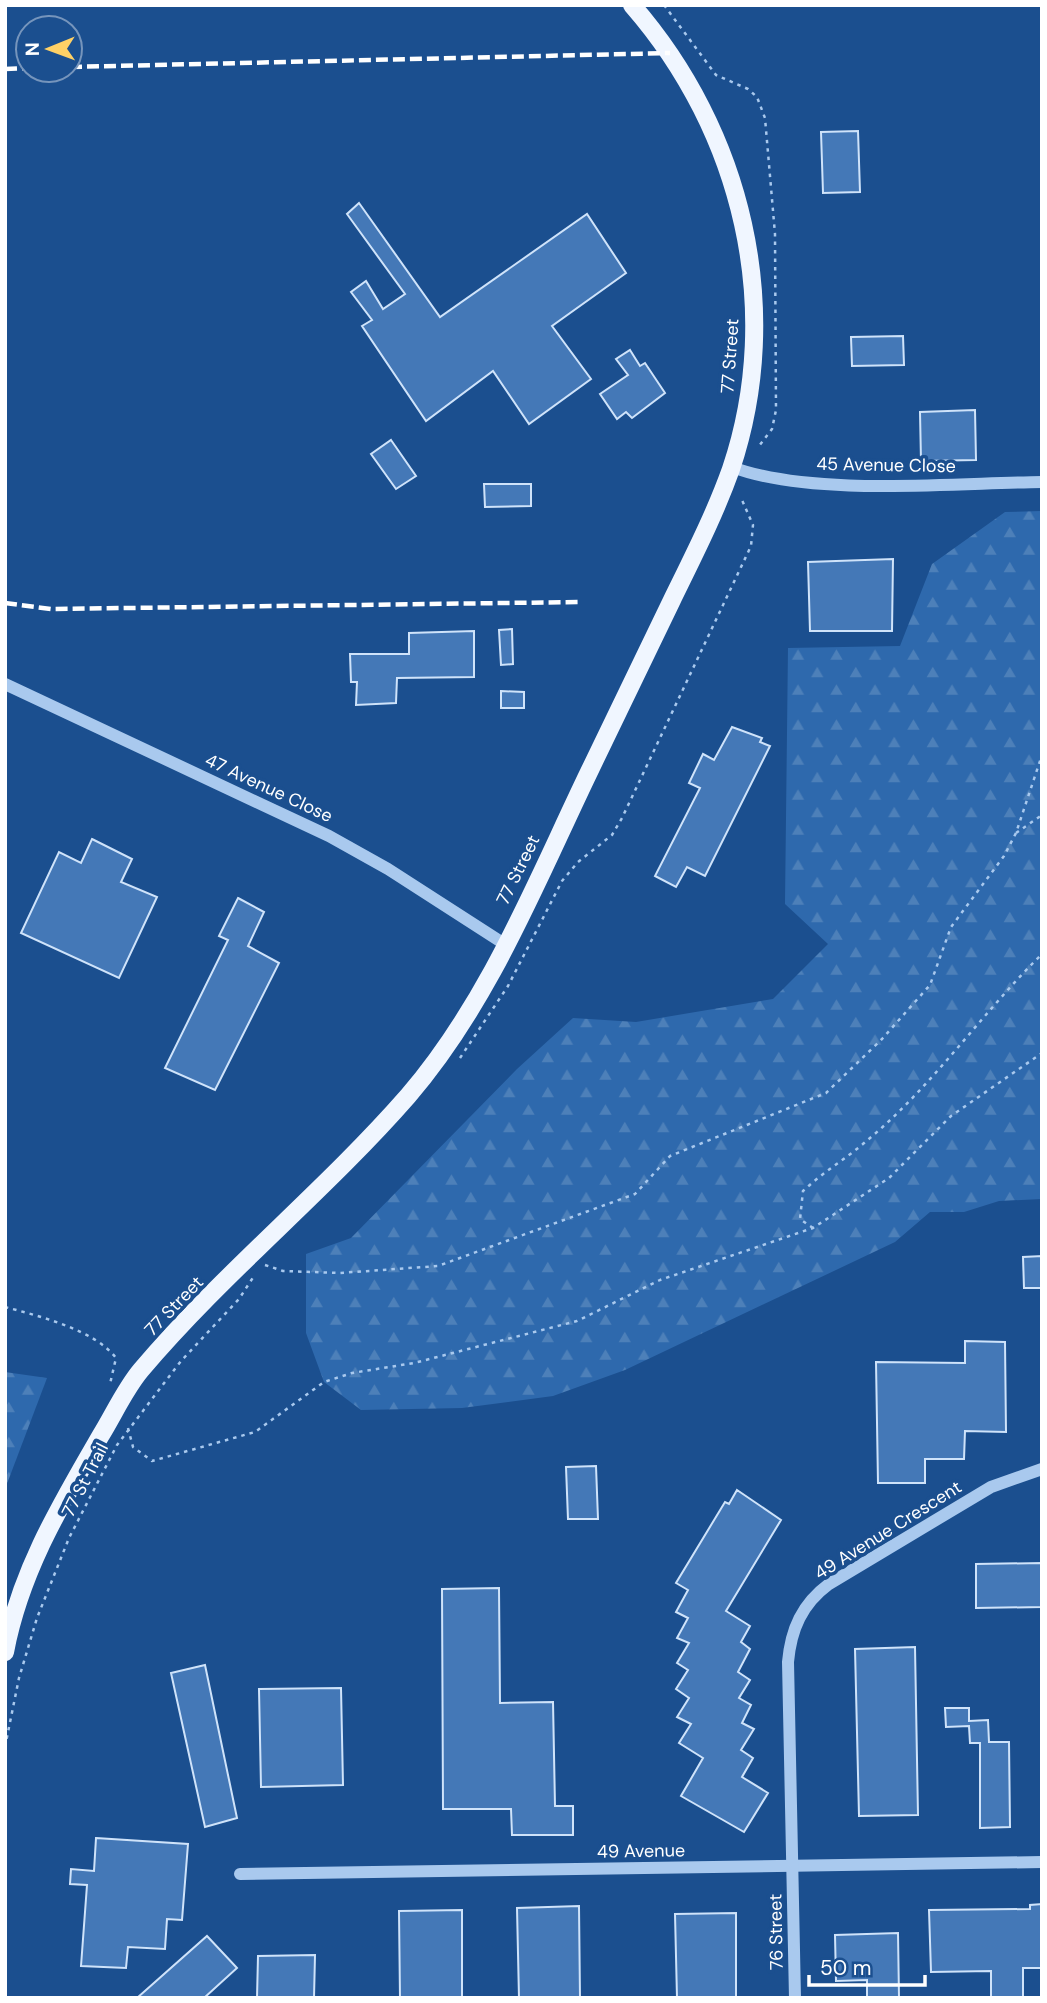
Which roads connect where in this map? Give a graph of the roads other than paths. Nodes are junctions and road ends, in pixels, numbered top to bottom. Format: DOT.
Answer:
graph roads {
  1 [pos="632,5"];
  2 [pos="732,467"];
  3 [pos="1042,482"];
  4 [pos="5,684"];
  5 [pos="506,945"];
  6 [pos="1042,1469"];
  7 [pos="5,1652"];
  8 [pos="1042,1862"];
  9 [pos="792,1866"];
  10 [pos="240,1874"];
  11 [pos="795,1998"];
  1 -- 2 [label="main road, 77 Street"];
  2 -- 3 [label="street, 45 Avenue Close"];
  2 -- 5 [label="main road, 77 Street"];
  4 -- 5 [label="street, 47 Avenue Close"];
  5 -- 7 [label="main road, 77 Street"];
  6 -- 9 [label="street, 49 Avenue Crescent"];
  8 -- 9 [label="street, 49 Avenue"];
  9 -- 10 [label="street, 49 Avenue"];
  9 -- 11 [label="street, 76 Street"];
}
